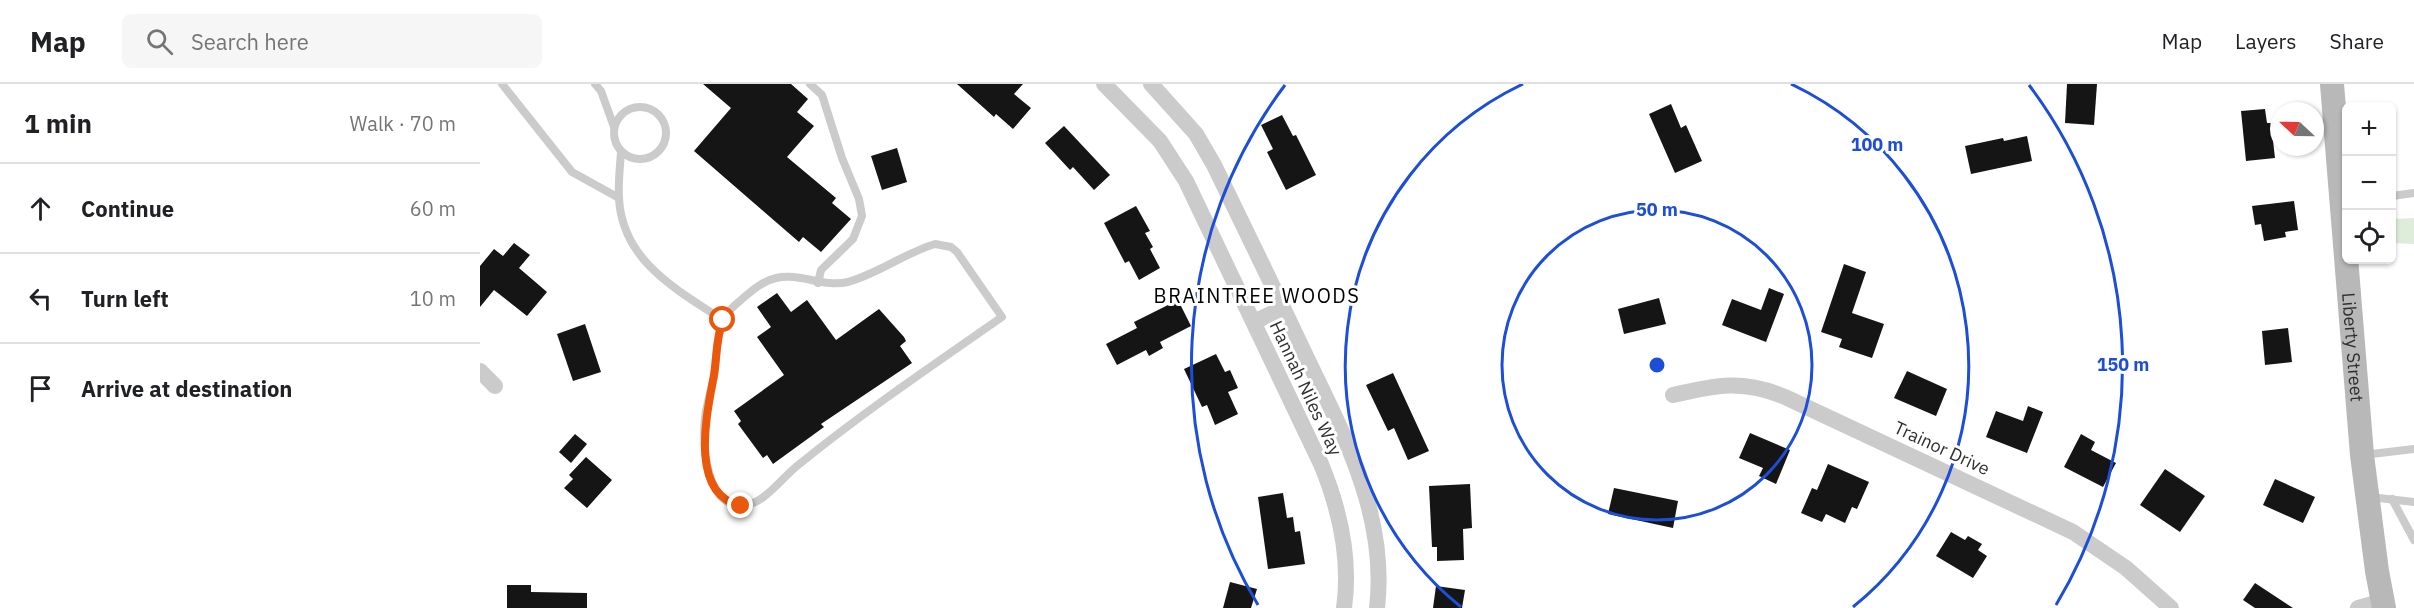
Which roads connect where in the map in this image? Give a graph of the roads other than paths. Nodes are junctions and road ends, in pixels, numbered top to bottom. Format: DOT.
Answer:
graph roads {
  1 [pos="502,84"];
  2 [pos="595,84"];
  3 [pos="810,84"];
  4 [pos="1104,84"];
  5 [pos="1151,84"];
  6 [pos="2332,84"];
  7 [pos="614,127"];
  8 [pos="621,152"];
  9 [pos="2342,182"];
  10 [pos="2414,193"];
  11 [pos="2396,195"];
  12 [pos="619,198"];
  13 [pos="2345,210"];
  14 [pos="818,283"];
  15 [pos="1283,308"];
  16 [pos="723,320"];
  17 [pos="1254,322"];
  18 [pos="480,370"];
  19 [pos="495,386"];
  20 [pos="1673,395"];
  21 [pos="2414,449"];
  22 [pos="2362,455"];
  23 [pos="2367,496"];
  24 [pos="2392,499"];
  25 [pos="2414,502"];
  26 [pos="2414,540"];
  27 [pos="2384,605"];
  28 [pos="1344,608"];
  29 [pos="1377,608"];
  30 [pos="2171,608"];
  31 [pos="2358,608"];
  1 -- 12 [label="lane"];
  2 -- 7 [label="lane"];
  3 -- 14 [label="lane"];
  4 -- 17 [label="street, Hannah Niles Way"];
  5 -- 15 [label="street, Hannah Niles Way"];
  6 -- 9 [label="main road, Liberty Street"];
  7 -- 8 [label="lane"];
  7 -- 8 [label="lane"];
  8 -- 12 [label="lane"];
  10 -- 11 [label="lane"];
  12 -- 16 [label="lane"];
  13 -- 22 [label="main road, Liberty Street"];
  14 -- 16 [label="lane"];
  14 -- 16 [label="lane"];
  15 -- 17 [label="street"];
  15 -- 29 [label="street, Hannah Niles Way"];
  17 -- 28 [label="street, Hannah Niles Way"];
  18 -- 19 [label="street"];
  20 -- 30 [label="street, Trainor Drive"];
  21 -- 22 [label="lane"];
  22 -- 23 [label="main road, Liberty Street"];
  23 -- 24 [label="lane"];
  23 -- 27 [label="main road, Liberty Street"];
  24 -- 25 [label="lane"];
  24 -- 26 [label="lane"];
  27 -- 31 [label="street"];
}
